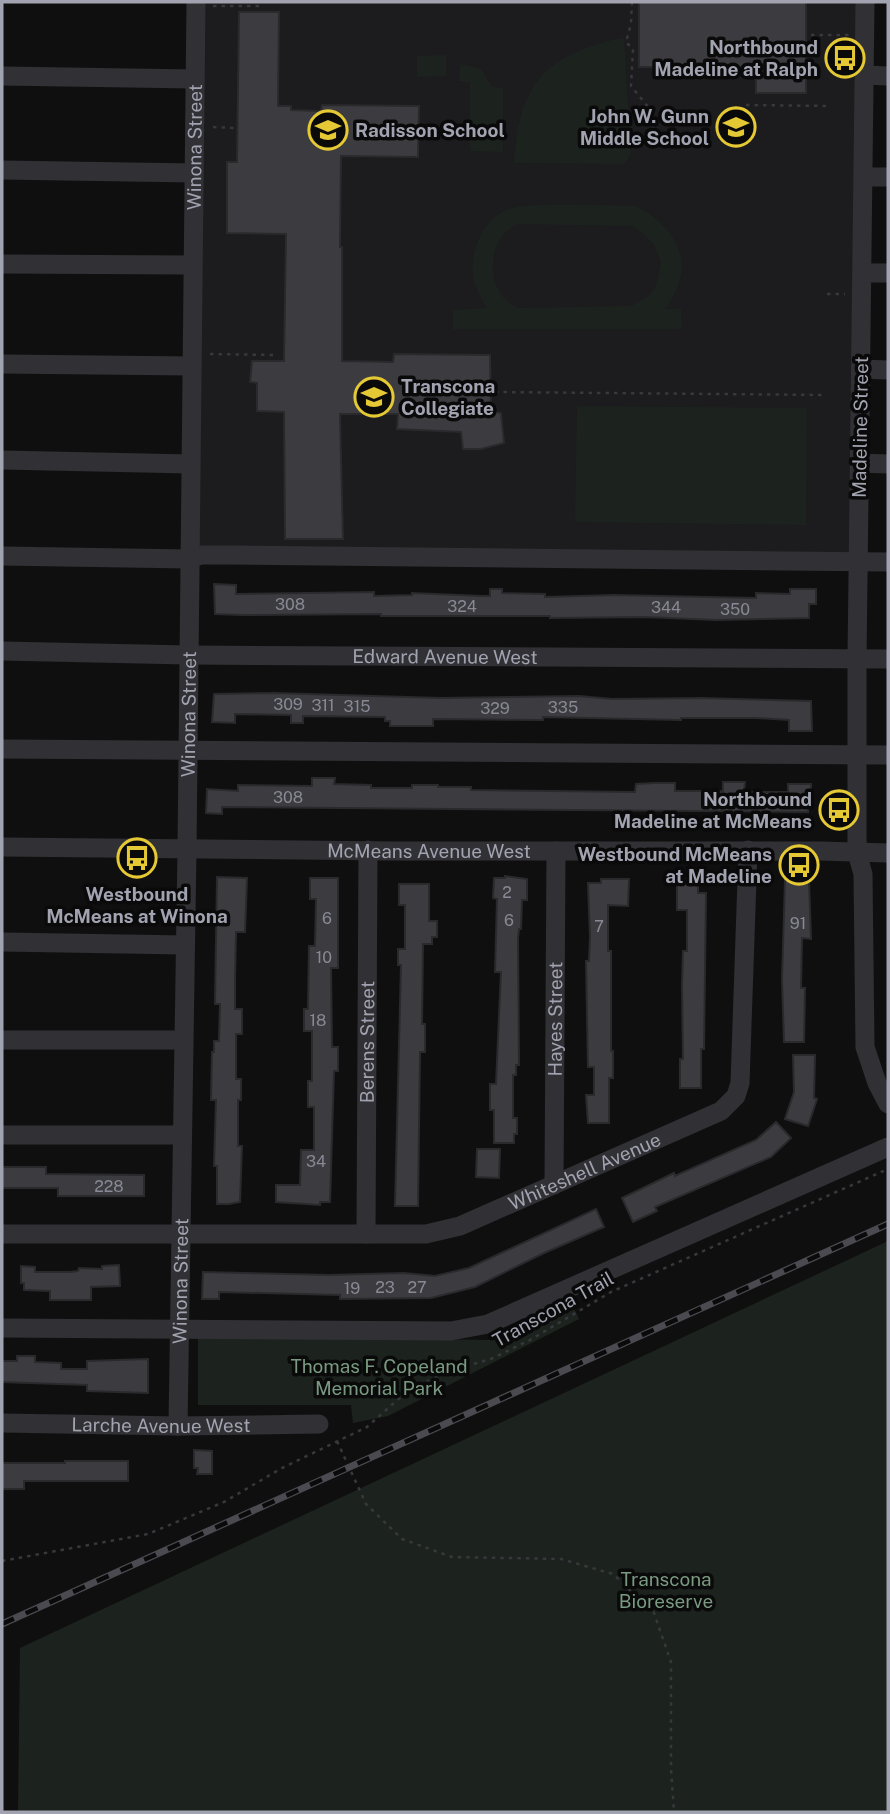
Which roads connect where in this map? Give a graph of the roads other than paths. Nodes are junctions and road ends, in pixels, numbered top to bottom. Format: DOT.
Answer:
graph roads {
  1 [pos="865,2"];
  2 [pos="202,4"];
  3 [pos="864,75"];
  4 [pos="2,76"];
  5 [pos="888,76"];
  6 [pos="194,79"];
  7 [pos="2,170"];
  8 [pos="193,173"];
  9 [pos="864,177"];
  10 [pos="888,177"];
  11 [pos="2,264"];
  12 [pos="192,265"];
  13 [pos="863,273"];
  14 [pos="888,273"];
  15 [pos="192,360"];
  16 [pos="2,363"];
  17 [pos="861,369"];
  18 [pos="888,370"];
  19 [pos="2,460"];
  20 [pos="860,463"];
  21 [pos="191,464"];
  22 [pos="888,464"];
  23 [pos="2,556"];
  24 [pos="189,559"];
  25 [pos="858,561"];
  26 [pos="888,562"];
  27 [pos="2,652"];
  28 [pos="188,655"];
  29 [pos="857,659"];
  30 [pos="888,659"];
  31 [pos="2,749"];
  32 [pos="188,751"];
  33 [pos="856,755"];
  34 [pos="888,755"];
  35 [pos="2,847"];
  36 [pos="187,849"];
  37 [pos="368,850"];
  38 [pos="748,850"];
  39 [pos="556,851"];
  40 [pos="857,853"];
  41 [pos="888,853"];
  42 [pos="2,942"];
  43 [pos="185,944"];
  44 [pos="2,1040"];
  45 [pos="183,1040"];
  46 [pos="888,1104"];
  47 [pos="2,1135"];
  48 [pos="181,1135"];
  49 [pos="888,1147"];
  50 [pos="554,1185"];
  51 [pos="181,1233"];
  52 [pos="2,1234"];
  53 [pos="366,1234"];
  54 [pos="2,1328"];
  55 [pos="180,1328"];
  56 [pos="2,1423"];
  57 [pos="319,1424"];
  58 [pos="178,1426"];
  1 -- 3 [label="street, Madeline Street"];
  2 -- 6 [label="street, Winona Street"];
  3 -- 5 [label="street"];
  3 -- 9 [label="street, Madeline Street"];
  4 -- 6 [label="street"];
  6 -- 8 [label="street, Winona Street"];
  7 -- 8 [label="street"];
  8 -- 12 [label="street, Winona Street"];
  9 -- 10 [label="street"];
  9 -- 13 [label="street, Madeline Street"];
  11 -- 12 [label="street"];
  12 -- 15 [label="street, Winona Street"];
  13 -- 14 [label="street"];
  13 -- 17 [label="street, Madeline Street"];
  15 -- 16 [label="street"];
  15 -- 21 [label="street, Winona Street"];
  17 -- 18 [label="street"];
  17 -- 20 [label="street, Madeline Street"];
  19 -- 21 [label="street"];
  20 -- 22 [label="street"];
  20 -- 25 [label="street, Madeline Street"];
  21 -- 24 [label="street, Winona Street"];
  23 -- 24 [label="street"];
  24 -- 25 [label="street"];
  24 -- 28 [label="street, Winona Street"];
  25 -- 26 [label="street"];
  25 -- 29 [label="street, Madeline Street"];
  27 -- 28 [label="street, Edward Avenue West"];
  28 -- 29 [label="street, Edward Avenue West"];
  28 -- 32 [label="street, Winona Street"];
  29 -- 30 [label="street, Edward Avenue West"];
  29 -- 33 [label="street, Madeline Street"];
  31 -- 32 [label="street"];
  32 -- 33 [label="street"];
  32 -- 36 [label="street, Winona Street"];
  33 -- 34 [label="street"];
  33 -- 40 [label="street, Madeline Street"];
  35 -- 36 [label="street, McMeans Avenue West"];
  36 -- 37 [label="street, McMeans Avenue West"];
  36 -- 43 [label="street, Winona Street"];
  37 -- 39 [label="street, McMeans Avenue West"];
  37 -- 53 [label="street, Berens Street"];
  38 -- 39 [label="street, McMeans Avenue West"];
  38 -- 40 [label="street, McMeans Avenue West"];
  38 -- 50 [label="street, Whiteshell Avenue"];
  39 -- 50 [label="street, Hayes Street"];
  40 -- 41 [label="street"];
  40 -- 46 [label="street, Madeline Street"];
  42 -- 43 [label="street"];
  43 -- 45 [label="street, Winona Street"];
  44 -- 45 [label="street"];
  45 -- 48 [label="street, Winona Street"];
  47 -- 48 [label="street"];
  48 -- 51 [label="street, Winona Street"];
  49 -- 55 [label="street"];
  50 -- 53 [label="street, Whiteshell Avenue"];
  51 -- 52 [label="street, Whiteshell Avenue"];
  51 -- 53 [label="street, Whiteshell Avenue"];
  51 -- 55 [label="street, Winona Street"];
  54 -- 55 [label="street"];
  55 -- 58 [label="street, Winona Street"];
  56 -- 58 [label="street, Larche Avenue West"];
  57 -- 58 [label="street, Larche Avenue West"];
}
